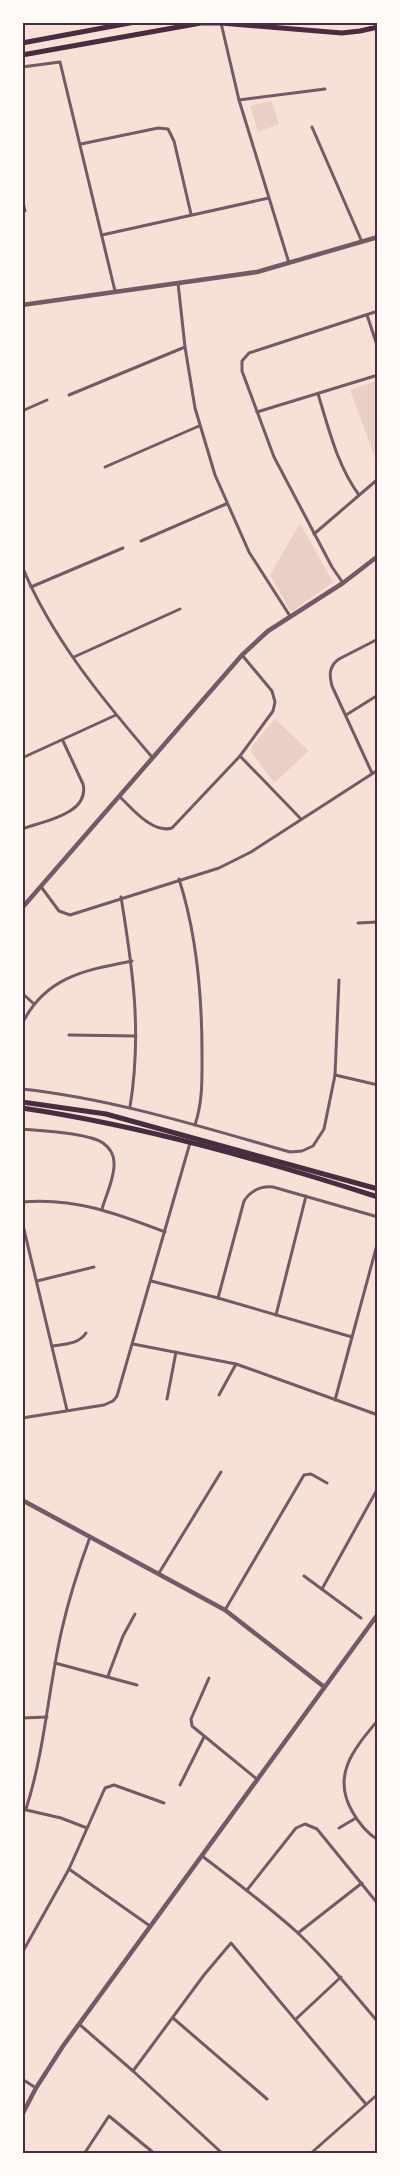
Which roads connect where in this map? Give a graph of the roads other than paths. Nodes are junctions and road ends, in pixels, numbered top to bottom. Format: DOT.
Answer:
graph roads {
  1 [pos="135,22"];
  2 [pos="221,23"];
  3 [pos="378,27"];
  4 [pos="22,43"];
  5 [pos="22,55"];
  6 [pos="22,67"];
  7 [pos="325,89"];
  8 [pos="239,100"];
  9 [pos="312,127"];
  10 [pos="81,144"];
  11 [pos="22,198"];
  12 [pos="269,198"];
  13 [pos="25,211"];
  14 [pos="192,214"];
  15 [pos="102,235"];
  16 [pos="378,236"];
  17 [pos="362,242"];
  18 [pos="289,263"];
  19 [pos="178,283"];
  20 [pos="115,291"];
  21 [pos="22,306"];
  22 [pos="378,311"];
  23 [pos="367,315"];
  24 [pos="185,347"];
  25 [pos="378,348"];
  26 [pos="378,375"];
  27 [pos="318,394"];
  28 [pos="69,395"];
  29 [pos="47,400"];
  30 [pos="22,412"];
  31 [pos="257,412"];
  32 [pos="199,426"];
  33 [pos="105,467"];
  34 [pos="378,479"];
  35 [pos="359,495"];
  36 [pos="226,504"];
  37 [pos="314,534"];
  38 [pos="141,540"];
  39 [pos="123,548"];
  40 [pos="378,556"];
  41 [pos="22,566"];
  42 [pos="343,584"];
  43 [pos="31,587"];
  44 [pos="180,609"];
  45 [pos="290,616"];
  46 [pos="378,639"];
  47 [pos="242,655"];
  48 [pos="74,657"];
  49 [pos="378,695"];
  50 [pos="116,715"];
  51 [pos="346,715"];
  52 [pos="62,741"];
  53 [pos="240,756"];
  54 [pos="22,758"];
  55 [pos="152,758"];
  56 [pos="378,770"];
  57 [pos="372,773"];
  58 [pos="119,796"];
  59 [pos="300,818"];
  60 [pos="22,829"];
  61 [pos="179,879"];
  62 [pos="42,888"];
  63 [pos="121,898"];
  64 [pos="22,908"];
  65 [pos="378,922"];
  66 [pos="358,923"];
  67 [pos="132,961"];
  68 [pos="339,980"];
  69 [pos="22,993"];
  70 [pos="34,1004"];
  71 [pos="22,1024"];
  72 [pos="69,1035"];
  73 [pos="136,1036"];
  74 [pos="335,1075"];
  75 [pos="378,1086"];
  76 [pos="22,1089"];
  77 [pos="22,1102"];
  78 [pos="130,1107"];
  79 [pos="22,1108"];
  80 [pos="195,1125"];
  81 [pos="22,1129"];
  82 [pos="192,1137"];
  83 [pos="190,1144"];
  84 [pos="378,1189"];
  85 [pos="306,1196"];
  86 [pos="378,1197"];
  87 [pos="22,1202"];
  88 [pos="102,1209"];
  89 [pos="378,1217"];
  90 [pos="22,1222"];
  91 [pos="165,1232"];
  92 [pos="378,1241"];
  93 [pos="94,1267"];
  94 [pos="37,1281"];
  95 [pos="151,1281"];
  96 [pos="218,1298"];
  97 [pos="276,1315"];
  98 [pos="86,1332"];
  99 [pos="352,1338"];
  100 [pos="133,1344"];
  101 [pos="52,1346"];
  102 [pos="176,1352"];
  103 [pos="236,1364"];
  104 [pos="218,1395"];
  105 [pos="167,1399"];
  106 [pos="335,1400"];
  107 [pos="68,1410"];
  108 [pos="378,1414"];
  109 [pos="22,1418"];
  110 [pos="221,1472"];
  111 [pos="326,1483"];
  112 [pos="378,1488"];
  113 [pos="22,1500"];
  114 [pos="90,1537"];
  115 [pos="159,1573"];
  116 [pos="304,1576"];
  117 [pos="322,1589"];
  118 [pos="225,1610"];
  119 [pos="135,1614"];
  120 [pos="378,1614"];
  121 [pos="361,1618"];
  122 [pos="55,1663"];
  123 [pos="108,1676"];
  124 [pos="209,1678"];
  125 [pos="137,1685"];
  126 [pos="323,1686"];
  127 [pos="47,1717"];
  128 [pos="22,1718"];
  129 [pos="378,1720"];
  130 [pos="204,1737"];
  131 [pos="258,1780"];
  132 [pos="180,1785"];
  133 [pos="164,1803"];
  134 [pos="24,1809"];
  135 [pos="356,1818"];
  136 [pos="87,1828"];
  137 [pos="339,1828"];
  138 [pos="378,1840"];
  139 [pos="202,1856"];
  140 [pos="69,1869"];
  141 [pos="362,1883"];
  142 [pos="247,1890"];
  143 [pos="378,1904"];
  144 [pos="150,1926"];
  145 [pos="298,1934"];
  146 [pos="22,1953"];
  147 [pos="341,1977"];
  148 [pos="173,2018"];
  149 [pos="296,2019"];
  150 [pos="378,2022"];
  151 [pos="79,2024"];
  152 [pos="133,2070"];
  153 [pos="22,2079"];
  154 [pos="36,2088"];
  155 [pos="378,2094"];
  156 [pos="267,2099"];
  157 [pos="366,2103"];
  158 [pos="22,2114"];
  159 [pos="222,2153"];
  160 [pos="84,2154"];
  161 [pos="155,2154"];
  162 [pos="310,2154"];
  1 -- 4 [label="main road"];
  2 -- 3 [label="main road"];
  2 -- 5 [label="main road"];
  2 -- 8 [label="street"];
  6 -- 10 [label="street"];
  7 -- 8 [label="street"];
  8 -- 12 [label="street"];
  9 -- 17 [label="street"];
  10 -- 14 [label="street"];
  10 -- 15 [label="street"];
  11 -- 13 [label="street"];
  12 -- 14 [label="street"];
  12 -- 18 [label="street"];
  14 -- 15 [label="street"];
  15 -- 20 [label="street"];
  16 -- 17 [label="street"];
  17 -- 18 [label="street"];
  18 -- 19 [label="street"];
  19 -- 20 [label="street"];
  19 -- 24 [label="street"];
  20 -- 21 [label="street"];
  22 -- 23 [label="street"];
  23 -- 25 [label="street"];
  23 -- 31 [label="street"];
  24 -- 28 [label="street"];
  24 -- 32 [label="street"];
  26 -- 27 [label="street"];
  27 -- 31 [label="street"];
  27 -- 35 [label="street"];
  29 -- 30 [label="street"];
  31 -- 37 [label="street"];
  32 -- 33 [label="street"];
  32 -- 36 [label="street"];
  34 -- 35 [label="street"];
  35 -- 37 [label="street"];
  36 -- 38 [label="street"];
  36 -- 45 [label="street"];
  37 -- 42 [label="street"];
  39 -- 43 [label="street"];
  40 -- 42 [label="street"];
  41 -- 43 [label="street"];
  42 -- 45 [label="street"];
  43 -- 48 [label="street"];
  44 -- 48 [label="street"];
  45 -- 47 [label="street"];
  46 -- 51 [label="street"];
  47 -- 53 [label="street"];
  47 -- 55 [label="street"];
  48 -- 50 [label="street"];
  49 -- 51 [label="street"];
  50 -- 52 [label="street"];
  50 -- 55 [label="street"];
  51 -- 57 [label="street"];
  52 -- 54 [label="street"];
  52 -- 60 [label="street"];
  53 -- 58 [label="street"];
  53 -- 59 [label="street"];
  55 -- 58 [label="street"];
  56 -- 57 [label="street"];
  57 -- 59 [label="street"];
  58 -- 62 [label="street"];
  59 -- 61 [label="street"];
  61 -- 63 [label="street"];
  61 -- 80 [label="street"];
  62 -- 63 [label="street"];
  62 -- 64 [label="street"];
  63 -- 67 [label="street"];
  65 -- 66 [label="street"];
  67 -- 70 [label="street"];
  67 -- 73 [label="street"];
  68 -- 74 [label="street"];
  69 -- 70 [label="street"];
  70 -- 71 [label="street"];
  72 -- 73 [label="street"];
  73 -- 78 [label="street"];
  74 -- 75 [label="street"];
  74 -- 80 [label="street"];
  76 -- 78 [label="street"];
  77 -- 82 [label="main road"];
  78 -- 80 [label="street"];
  79 -- 83 [label="main road"];
  81 -- 88 [label="street"];
  82 -- 83 [label="street"];
  82 -- 84 [label="main road"];
  83 -- 86 [label="main road"];
  83 -- 91 [label="street"];
  85 -- 89 [label="street"];
  85 -- 96 [label="street"];
  85 -- 97 [label="street"];
  87 -- 88 [label="street"];
  88 -- 91 [label="street"];
  90 -- 94 [label="street"];
  91 -- 95 [label="street"];
  92 -- 99 [label="street"];
  93 -- 94 [label="street"];
  94 -- 101 [label="street"];
  95 -- 96 [label="street"];
  95 -- 100 [label="street"];
  96 -- 97 [label="street"];
  97 -- 99 [label="street"];
  98 -- 101 [label="street"];
  99 -- 106 [label="street"];
  100 -- 102 [label="street"];
  100 -- 107 [label="street"];
  101 -- 107 [label="street"];
  102 -- 103 [label="street"];
  102 -- 105 [label="street"];
  103 -- 104 [label="street"];
  103 -- 106 [label="street"];
  106 -- 108 [label="street"];
  107 -- 109 [label="street"];
  110 -- 115 [label="street"];
  111 -- 118 [label="street"];
  112 -- 117 [label="street"];
  113 -- 114 [label="street"];
  114 -- 115 [label="street"];
  114 -- 122 [label="street"];
  115 -- 118 [label="street"];
  116 -- 117 [label="street"];
  117 -- 121 [label="street"];
  118 -- 126 [label="street"];
  119 -- 123 [label="street"];
  120 -- 126 [label="street"];
  122 -- 123 [label="street"];
  122 -- 127 [label="street"];
  123 -- 125 [label="street"];
  124 -- 130 [label="street"];
  126 -- 131 [label="street"];
  127 -- 128 [label="street"];
  127 -- 134 [label="street"];
  129 -- 135 [label="street"];
  130 -- 131 [label="street"];
  130 -- 132 [label="street"];
  131 -- 139 [label="street"];
  133 -- 136 [label="street"];
  134 -- 136 [label="street"];
  135 -- 137 [label="street"];
  135 -- 138 [label="street"];
  136 -- 140 [label="street"];
  139 -- 142 [label="street"];
  139 -- 144 [label="street"];
  140 -- 144 [label="street"];
  140 -- 146 [label="street"];
  141 -- 142 [label="street"];
  141 -- 143 [label="street"];
  141 -- 145 [label="street"];
  142 -- 145 [label="street"];
  144 -- 151 [label="street"];
  145 -- 147 [label="street"];
  147 -- 149 [label="street"];
  147 -- 150 [label="street"];
  148 -- 149 [label="street"];
  148 -- 152 [label="street"];
  148 -- 156 [label="street"];
  149 -- 157 [label="street"];
  151 -- 152 [label="street"];
  151 -- 154 [label="street"];
  152 -- 159 [label="street"];
  153 -- 154 [label="street"];
  154 -- 158 [label="street"];
  155 -- 157 [label="street"];
  157 -- 162 [label="street"];
  160 -- 161 [label="street"];
}
